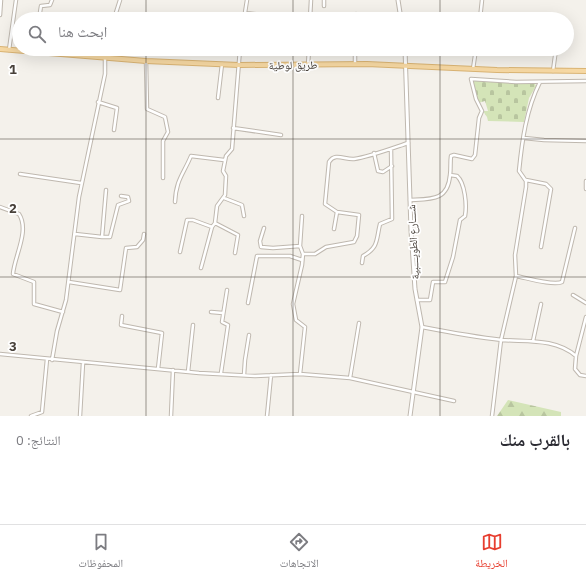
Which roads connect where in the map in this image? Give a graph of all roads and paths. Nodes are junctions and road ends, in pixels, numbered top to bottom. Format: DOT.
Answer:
graph roads {
  1 [pos="1,0"];
  2 [pos="16,0"];
  3 [pos="52,0"];
  4 [pos="120,0"];
  5 [pos="247,0"];
  6 [pos="311,0"];
  7 [pos="324,0"];
  8 [pos="398,0"];
  9 [pos="482,0"];
  10 [pos="324,6"];
  11 [pos="14,12"];
  12 [pos="41,12"];
  13 [pos="116,12"];
  14 [pos="245,12"];
  15 [pos="310,12"];
  16 [pos="399,12"];
  17 [pos="481,12"];
  18 [pos="0,15"];
  19 [pos="12,29"];
  20 [pos="0,49"];
  21 [pos="9,50"];
  22 [pos="12,50"];
  23 [pos="88,56"];
  24 [pos="240,56"];
  25 [pos="309,56"];
  26 [pos="355,56"];
  27 [pos="405,56"];
  28 [pos="475,56"];
  29 [pos="555,56"];
  30 [pos="99,57"];
  31 [pos="107,57"];
  32 [pos="146,60"];
  33 [pos="222,64"];
  34 [pos="355,64"];
  35 [pos="239,65"];
  36 [pos="308,65"];
  37 [pos="406,66"];
  38 [pos="473,69"];
  39 [pos="553,71"];
  40 [pos="586,71"];
  41 [pos="540,82"];
  42 [pos="586,82"];
  43 [pos="218,98"];
  44 [pos="98,102"];
  45 [pos="233,128"];
  46 [pos="114,130"];
  47 [pos="281,135"];
  48 [pos="524,138"];
  49 [pos="586,141"];
  50 [pos="408,143"];
  51 [pos="392,149"];
  52 [pos="374,153"];
  53 [pos="224,160"];
  54 [pos="392,166"];
  55 [pos="20,174"];
  56 [pos="450,176"];
  57 [pos="163,178"];
  58 [pos="526,180"];
  59 [pos="586,180"];
  60 [pos="81,183"];
  61 [pos="586,189"];
  62 [pos="106,190"];
  63 [pos="120,196"];
  64 [pos="224,198"];
  65 [pos="410,200"];
  66 [pos="175,202"];
  67 [pos="0,207"];
  68 [pos="337,212"];
  69 [pos="244,216"];
  70 [pos="302,216"];
  71 [pos="214,223"];
  72 [pos="212,228"];
  73 [pos="264,228"];
  74 [pos="575,228"];
  75 [pos="334,230"];
  76 [pos="75,234"];
  77 [pos="144,234"];
  78 [pos="102,237"];
  79 [pos="300,246"];
  80 [pos="541,247"];
  81 [pos="180,252"];
  82 [pos="235,253"];
  83 [pos="302,254"];
  84 [pos="302,260"];
  85 [pos="362,263"];
  86 [pos="201,268"];
  87 [pos="516,276"];
  88 [pos="69,282"];
  89 [pos="227,290"];
  90 [pos="573,295"];
  91 [pos="417,300"];
  92 [pos="248,303"];
  93 [pos="586,303"];
  94 [pos="540,304"];
  95 [pos="63,312"];
  96 [pos="211,312"];
  97 [pos="223,313"];
  98 [pos="122,316"];
  99 [pos="586,317"];
  100 [pos="359,323"];
  101 [pos="193,325"];
  102 [pos="422,327"];
  103 [pos="249,335"];
  104 [pos="501,340"];
  105 [pos="533,341"];
  106 [pos="0,354"];
  107 [pos="576,356"];
  108 [pos="46,359"];
  109 [pos="52,360"];
  110 [pos="83,363"];
  111 [pos="158,369"];
  112 [pos="173,370"];
  113 [pos="188,372"];
  114 [pos="221,373"];
  115 [pos="300,374"];
  116 [pos="244,375"];
  117 [pos="271,375"];
  118 [pos="586,376"];
  119 [pos="350,378"];
  120 [pos="414,392"];
  121 [pos="454,402"];
  122 [pos="31,416"];
  123 [pos="80,416"];
  124 [pos="171,416"];
  125 [pos="267,416"];
  126 [pos="410,416"];
  127 [pos="492,416"];
  1 -- 18 [label="street"];
  2 -- 11 [label="street"];
  3 -- 12 [label="street"];
  4 -- 13 [label="street"];
  5 -- 14 [label="street"];
  6 -- 15 [label="street"];
  7 -- 10 [label="street"];
  8 -- 16 [label="street"];
  9 -- 17 [label="street"];
  19 -- 21 [label="street"];
  20 -- 21 [label="main road, طريق لوطية"];
  21 -- 22 [label="main road, طريق لوطية"];
  23 -- 30 [label="main road, طريق لوطية"];
  24 -- 35 [label="street"];
  25 -- 36 [label="street"];
  26 -- 34 [label="street"];
  27 -- 37 [label="street, شــــارع الطويــــبية"];
  28 -- 38 [label="street"];
  29 -- 39 [label="street"];
  30 -- 31 [label="main road, طريق لوطية"];
  31 -- 32 [label="main road, طريق لوطية"];
  31 -- 44 [label="street"];
  32 -- 33 [label="main road, طريق لوطية"];
  32 -- 57 [label="street"];
  33 -- 35 [label="main road, طريق لوطية"];
  33 -- 43 [label="street"];
  34 -- 36 [label="main road, طريق لوطية"];
  34 -- 37 [label="main road, طريق لوطية"];
  35 -- 36 [label="main road, طريق لوطية"];
  35 -- 45 [label="street"];
  37 -- 38 [label="main road, طريق لوطية"];
  37 -- 50 [label="street, شــــارع الطويــــبية"];
  38 -- 39 [label="main road, طريق لوطية"];
  39 -- 40 [label="main road, طريق لوطية"];
  41 -- 42 [label="street"];
  41 -- 48 [label="street"];
  41 -- 56 [label="street"];
  44 -- 46 [label="street"];
  44 -- 60 [label="street"];
  45 -- 47 [label="street"];
  45 -- 53 [label="street"];
  48 -- 49 [label="street"];
  48 -- 58 [label="street"];
  50 -- 51 [label="street"];
  50 -- 65 [label="street, شــــارع الطويــــبية"];
  51 -- 52 [label="street"];
  51 -- 54 [label="street"];
  52 -- 54 [label="street"];
  52 -- 68 [label="street"];
  53 -- 64 [label="street"];
  53 -- 66 [label="street"];
  54 -- 85 [label="street"];
  55 -- 60 [label="street"];
  56 -- 65 [label="street"];
  56 -- 91 [label="street"];
  58 -- 80 [label="street"];
  58 -- 87 [label="street"];
  59 -- 61 [label="street"];
  60 -- 76 [label="street"];
  62 -- 78 [label="street"];
  63 -- 78 [label="street"];
  64 -- 69 [label="street"];
  64 -- 71 [label="street"];
  65 -- 91 [label="street, شــــارع الطويــــبية"];
  67 -- 95 [label="street"];
  68 -- 75 [label="street"];
  68 -- 83 [label="street"];
  70 -- 79 [label="street"];
  71 -- 72 [label="street"];
  71 -- 82 [label="street"];
  72 -- 81 [label="street"];
  72 -- 86 [label="street"];
  73 -- 79 [label="street"];
  74 -- 87 [label="street"];
  76 -- 78 [label="street"];
  76 -- 88 [label="street"];
  77 -- 88 [label="street"];
  79 -- 83 [label="street"];
  83 -- 84 [label="street"];
  84 -- 92 [label="street"];
  84 -- 115 [label="street"];
  87 -- 104 [label="street"];
  88 -- 95 [label="street"];
  89 -- 97 [label="street"];
  90 -- 93 [label="street"];
  91 -- 102 [label="street, شــــارع الطويــــبية"];
  94 -- 105 [label="street"];
  95 -- 109 [label="street"];
  96 -- 97 [label="street"];
  97 -- 114 [label="street"];
  98 -- 111 [label="street"];
  99 -- 107 [label="street"];
  100 -- 119 [label="street"];
  101 -- 113 [label="street"];
  102 -- 104 [label="street"];
  102 -- 120 [label="street, شــــارع الطويــــبية"];
  103 -- 116 [label="street"];
  104 -- 105 [label="street"];
  104 -- 127 [label="street"];
  105 -- 107 [label="street"];
  106 -- 108 [label="street"];
  107 -- 118 [label="street"];
  108 -- 109 [label="street"];
  108 -- 122 [label="street"];
  109 -- 110 [label="street"];
  110 -- 111 [label="street"];
  110 -- 123 [label="street"];
  111 -- 112 [label="street"];
  112 -- 113 [label="street"];
  112 -- 124 [label="street"];
  113 -- 114 [label="street"];
  114 -- 116 [label="street"];
  115 -- 117 [label="street"];
  115 -- 119 [label="street"];
  116 -- 117 [label="street"];
  117 -- 125 [label="street"];
  119 -- 120 [label="street"];
  120 -- 121 [label="street"];
  120 -- 126 [label="street, شــــارع الطويــــبية"];
}
